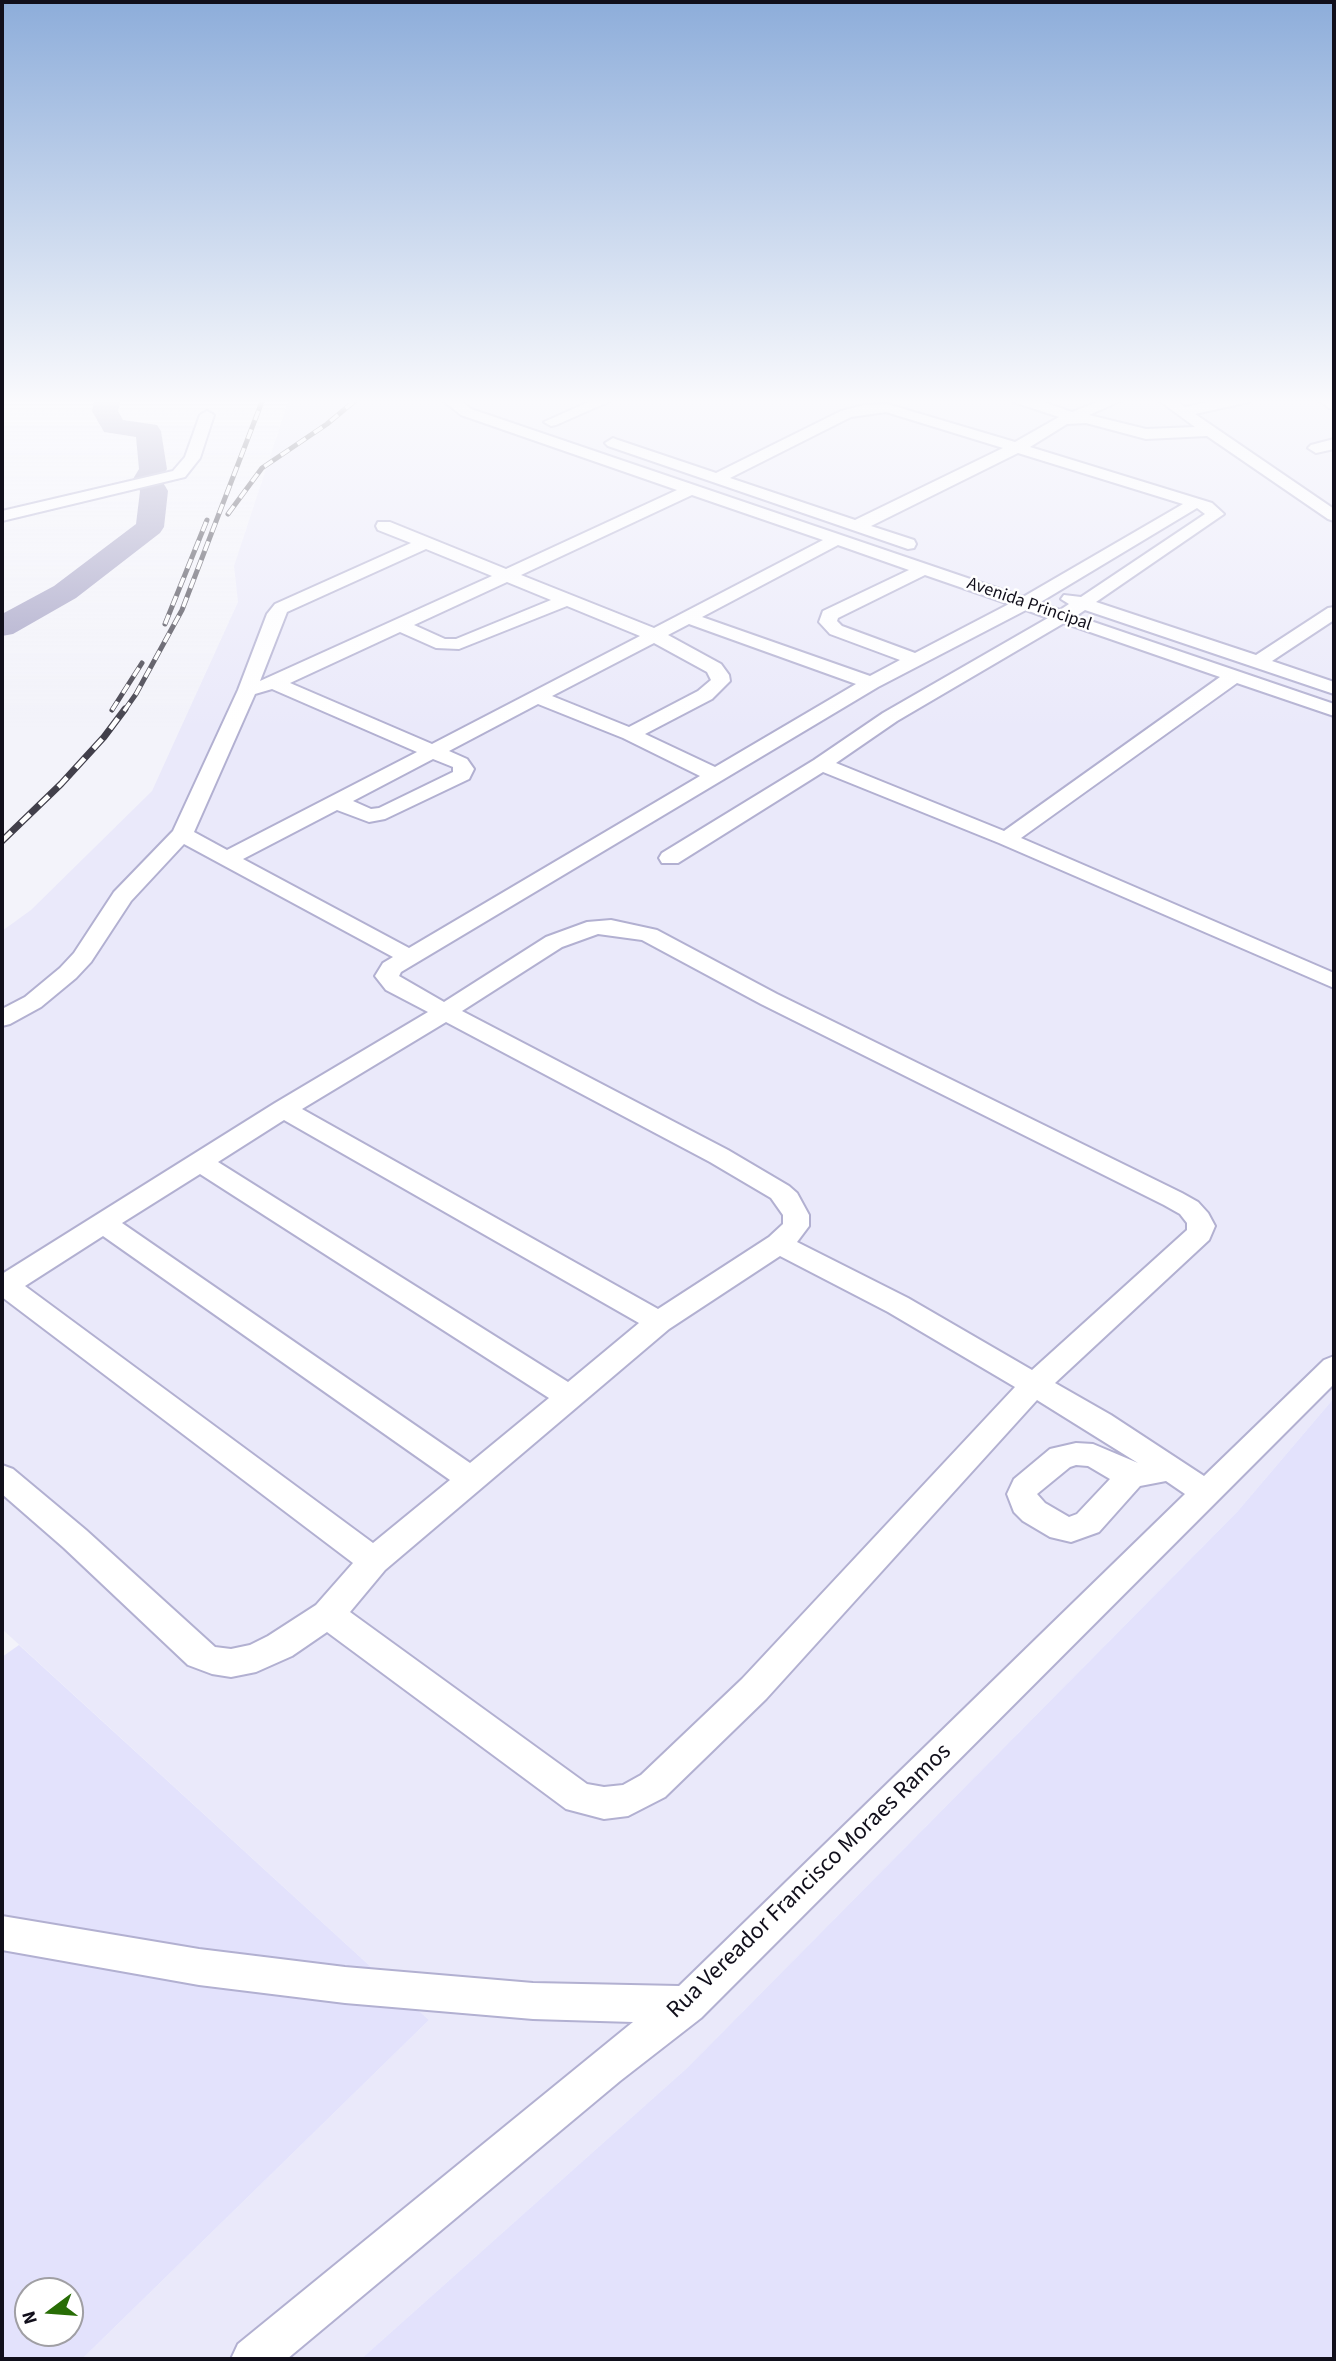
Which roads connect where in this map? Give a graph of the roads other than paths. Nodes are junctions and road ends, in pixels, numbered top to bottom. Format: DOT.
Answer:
graph roads {
  1 [pos="32,509"];
  2 [pos="649,509"];
  3 [pos="751,509"];
  4 [pos="808,509"];
  5 [pos="891,509"];
  6 [pos="1185,509"];
  7 [pos="1210,509"];
  8 [pos="2,516"];
  9 [pos="384,526"];
  10 [pos="857,526"];
  11 [pos="838,539"];
  12 [pos="423,544"];
  13 [pos="920,548"];
  14 [pos="1118,549"];
  15 [pos="1149,558"];
  16 [pos="925,569"];
  17 [pos="1078,573"];
  18 [pos="505,576"];
  19 [pos="1110,583"];
  20 [pos="1031,593"];
  21 [pos="566,600"];
  22 [pos="1082,603"];
  23 [pos="1334,612"];
  24 [pos="1062,617"];
  25 [pos="688,618"];
  26 [pos="400,625"];
  27 [pos="654,635"];
  28 [pos="916,660"];
  29 [pos="1258,662"];
  30 [pos="1234,676"];
  31 [pos="274,683"];
  32 [pos="872,683"];
  33 [pos="1334,688"];
  34 [pos="247,690"];
  35 [pos="537,696"];
  36 [pos="1334,710"];
  37 [pos="630,734"];
  38 [pos="432,752"];
  39 [pos="821,764"];
  40 [pos="717,776"];
  41 [pos="337,802"];
  42 [pos="182,834"];
  43 [pos="1006,839"];
  44 [pos="670,858"];
  45 [pos="228,859"];
  46 [pos="409,957"];
  47 [pos="1329,973"];
  48 [pos="445,1012"];
  49 [pos="2,1019"];
  50 [pos="284,1109"];
  51 [pos="199,1162"];
  52 [pos="103,1223"];
  53 [pos="779,1244"];
  54 [pos="3,1286"];
  55 [pos="659,1322"];
  56 [pos="1334,1367"];
  57 [pos="1034,1385"];
  58 [pos="570,1397"];
  59 [pos="1170,1469"];
  60 [pos="1131,1476"];
  61 [pos="2,1477"];
  62 [pos="472,1480"];
  63 [pos="1208,1494"];
  64 [pos="373,1561"];
  65 [pos="328,1614"];
  66 [pos="2,1933"];
  67 [pos="687,2005"];
  68 [pos="253,2359"];
  1 -- 8 [label="street"];
  2 -- 18 [label="street"];
  3 -- 11 [label="lane, Avenida Principal"];
  4 -- 10 [label="street"];
  5 -- 10 [label="street"];
  6 -- 14 [label="street"];
  7 -- 15 [label="street"];
  9 -- 12 [label="street"];
  10 -- 13 [label="street"];
  11 -- 16 [label="lane, Avenida Principal"];
  11 -- 25 [label="street"];
  12 -- 18 [label="street"];
  12 -- 34 [label="street"];
  14 -- 15 [label="street"];
  14 -- 17 [label="street"];
  15 -- 19 [label="street"];
  16 -- 20 [label="lane, Avenida Principal"];
  16 -- 28 [label="street"];
  17 -- 19 [label="street"];
  17 -- 20 [label="street"];
  18 -- 21 [label="street"];
  18 -- 26 [label="street"];
  19 -- 22 [label="street"];
  20 -- 22 [label="street, Avenida Principal"];
  20 -- 24 [label="lane, Avenida Principal"];
  20 -- 28 [label="street"];
  21 -- 26 [label="lane"];
  21 -- 27 [label="street"];
  22 -- 24 [label="street"];
  22 -- 29 [label="street, Avenida Principal"];
  23 -- 29 [label="street"];
  24 -- 30 [label="lane, Avenida Principal"];
  24 -- 39 [label="street"];
  25 -- 27 [label="street"];
  25 -- 32 [label="street"];
  26 -- 31 [label="street"];
  27 -- 35 [label="street"];
  27 -- 37 [label="lane"];
  28 -- 32 [label="street"];
  29 -- 33 [label="street, Avenida Principal"];
  30 -- 36 [label="lane, Avenida Principal"];
  30 -- 43 [label="street"];
  31 -- 34 [label="street"];
  31 -- 38 [label="lane"];
  32 -- 40 [label="street"];
  34 -- 42 [label="street"];
  35 -- 37 [label="street"];
  35 -- 38 [label="street"];
  37 -- 40 [label="street"];
  38 -- 41 [label="street"];
  38 -- 41 [label="street"];
  39 -- 43 [label="street"];
  39 -- 44 [label="street"];
  40 -- 46 [label="street"];
  41 -- 45 [label="street"];
  42 -- 45 [label="street"];
  42 -- 49 [label="street"];
  43 -- 47 [label="street"];
  45 -- 46 [label="street"];
  46 -- 48 [label="street"];
  48 -- 50 [label="lane"];
  48 -- 53 [label="street"];
  48 -- 57 [label="lane"];
  50 -- 51 [label="lane"];
  50 -- 55 [label="street"];
  51 -- 52 [label="lane"];
  51 -- 58 [label="street"];
  52 -- 54 [label="lane"];
  52 -- 62 [label="street"];
  53 -- 55 [label="street"];
  53 -- 57 [label="street"];
  54 -- 64 [label="street"];
  55 -- 58 [label="street"];
  56 -- 63 [label="street, Rua Vereador Francisco Moraes Ramos"];
  57 -- 59 [label="street"];
  57 -- 65 [label="lane"];
  58 -- 62 [label="street"];
  59 -- 60 [label="street"];
  59 -- 63 [label="street"];
  61 -- 65 [label="street"];
  62 -- 64 [label="street"];
  63 -- 67 [label="street, Rua Vereador Francisco Moraes Ramos"];
  64 -- 65 [label="street"];
  66 -- 67 [label="street"];
  67 -- 68 [label="street, Rua Vereador Francisco Moraes Ramos"];
}
